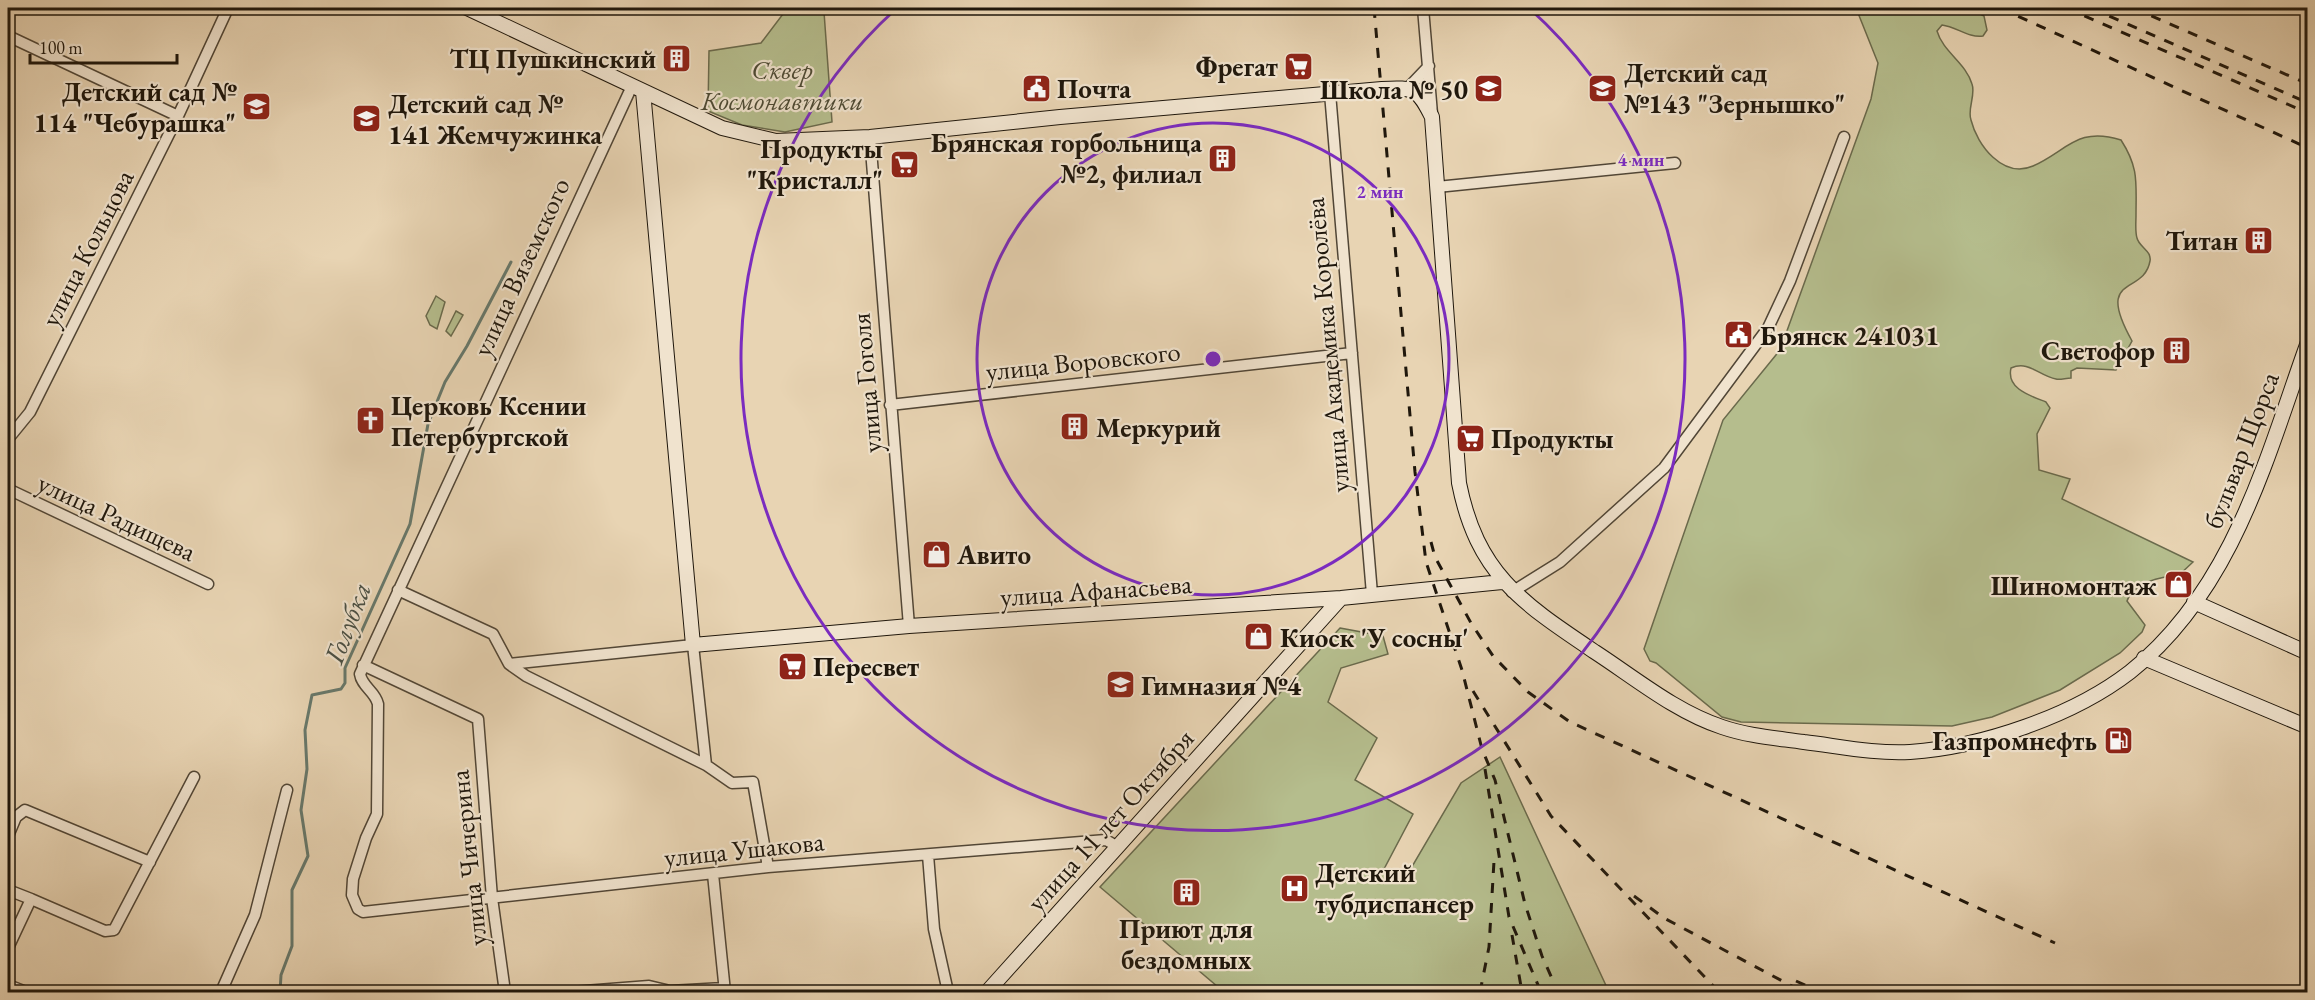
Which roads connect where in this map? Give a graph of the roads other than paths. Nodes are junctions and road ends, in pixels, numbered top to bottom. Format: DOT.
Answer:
graph roads {
  1 [pos="228,8"];
  2 [pos="467,8"];
  3 [pos="1423,8"];
  4 [pos="8,36"];
  5 [pos="1429,66"];
  6 [pos="637,88"];
  7 [pos="1408,88"];
  8 [pos="1330,93"];
  9 [pos="178,116"];
  10 [pos="1432,117"];
  11 [pos="870,137"];
  12 [pos="1844,137"];
  13 [pos="1675,163"];
  14 [pos="1437,187"];
  15 [pos="2307,342"];
  16 [pos="1352,353"];
  17 [pos="890,405"];
  18 [pos="8,439"];
  19 [pos="8,489"];
  20 [pos="1502,582"];
  21 [pos="208,584"];
  22 [pos="398,590"];
  23 [pos="1512,592"];
  24 [pos="1372,594"];
  25 [pos="1341,598"];
  26 [pos="2194,602"];
  27 [pos="909,626"];
  28 [pos="693,645"];
  29 [pos="2307,653"];
  30 [pos="2144,658"];
  31 [pos="509,664"];
  32 [pos="363,665"];
  33 [pos="2307,727"];
  34 [pos="706,765"];
  35 [pos="194,777"];
  36 [pos="287,790"];
  37 [pos="8,836"];
  38 [pos="1118,847"];
  39 [pos="928,855"];
  40 [pos="150,862"];
  41 [pos="768,867"];
  42 [pos="713,874"];
  43 [pos="8,890"];
  44 [pos="492,898"];
  45 [pos="31,899"];
  46 [pos="8,948"];
  47 [pos="8,985"];
  48 [pos="725,990"];
  49 [pos="26,993"];
  50 [pos="221,993"];
  51 [pos="505,993"];
  52 [pos="572,993"];
  53 [pos="948,993"];
  54 [pos="987,993"];
  1 -- 9 [label="street, улица Кольцова"];
  2 -- 6 [label="main road"];
  3 -- 5 [label="street"];
  4 -- 9 [label="street"];
  5 -- 7 [label="street"];
  5 -- 10 [label="street"];
  6 -- 11 [label="main road"];
  6 -- 22 [label="street, улица Вяземского"];
  6 -- 28 [label="main road"];
  7 -- 8 [label="main road"];
  7 -- 10 [label="main road"];
  8 -- 11 [label="main road"];
  8 -- 16 [label="street, улица Академика Королёва"];
  9 -- 18 [label="street, улица Кольцова"];
  10 -- 14 [label="main road"];
  11 -- 17 [label="street, улица Гоголя"];
  12 -- 23 [label="street"];
  13 -- 14 [label="street"];
  14 -- 20 [label="main road"];
  15 -- 26 [label="main road, бульвар Щорса"];
  16 -- 17 [label="street, улица Воровского"];
  16 -- 24 [label="street, улица Академика Королёва"];
  17 -- 27 [label="street, улица Гоголя"];
  19 -- 21 [label="street, улица Радищева"];
  20 -- 23 [label="main road"];
  20 -- 24 [label="main road, улица Афанасьева"];
  22 -- 31 [label="street"];
  22 -- 32 [label="street, улица Вяземского"];
  23 -- 30 [label="main road"];
  24 -- 25 [label="main road, улица Афанасьева"];
  25 -- 27 [label="main road, улица Афанасьева"];
  25 -- 38 [label="main road, улица 11 лет Октября"];
  26 -- 29 [label="main road"];
  26 -- 30 [label="main road, бульвар Щорса"];
  27 -- 28 [label="main road, улица Афанасьева"];
  28 -- 31 [label="street"];
  28 -- 34 [label="street"];
  30 -- 33 [label="main road"];
  31 -- 34 [label="street"];
  32 -- 44 [label="street, улица Чичерина"];
  32 -- 44 [label="street, улица Ушакова"];
  34 -- 41 [label="street"];
  35 -- 40 [label="street"];
  36 -- 50 [label="street"];
  37 -- 40 [label="street"];
  38 -- 39 [label="street, улица Ушакова"];
  38 -- 54 [label="main road, улица 11 лет Октября"];
  39 -- 41 [label="street, улица Ушакова"];
  39 -- 53 [label="street"];
  40 -- 45 [label="street"];
  41 -- 42 [label="street, улица Ушакова"];
  42 -- 44 [label="street, улица Ушакова"];
  42 -- 48 [label="street"];
  43 -- 45 [label="street"];
  44 -- 51 [label="street, улица Чичерина"];
  45 -- 46 [label="street"];
  47 -- 49 [label="street"];
  48 -- 52 [label="street"];
}
